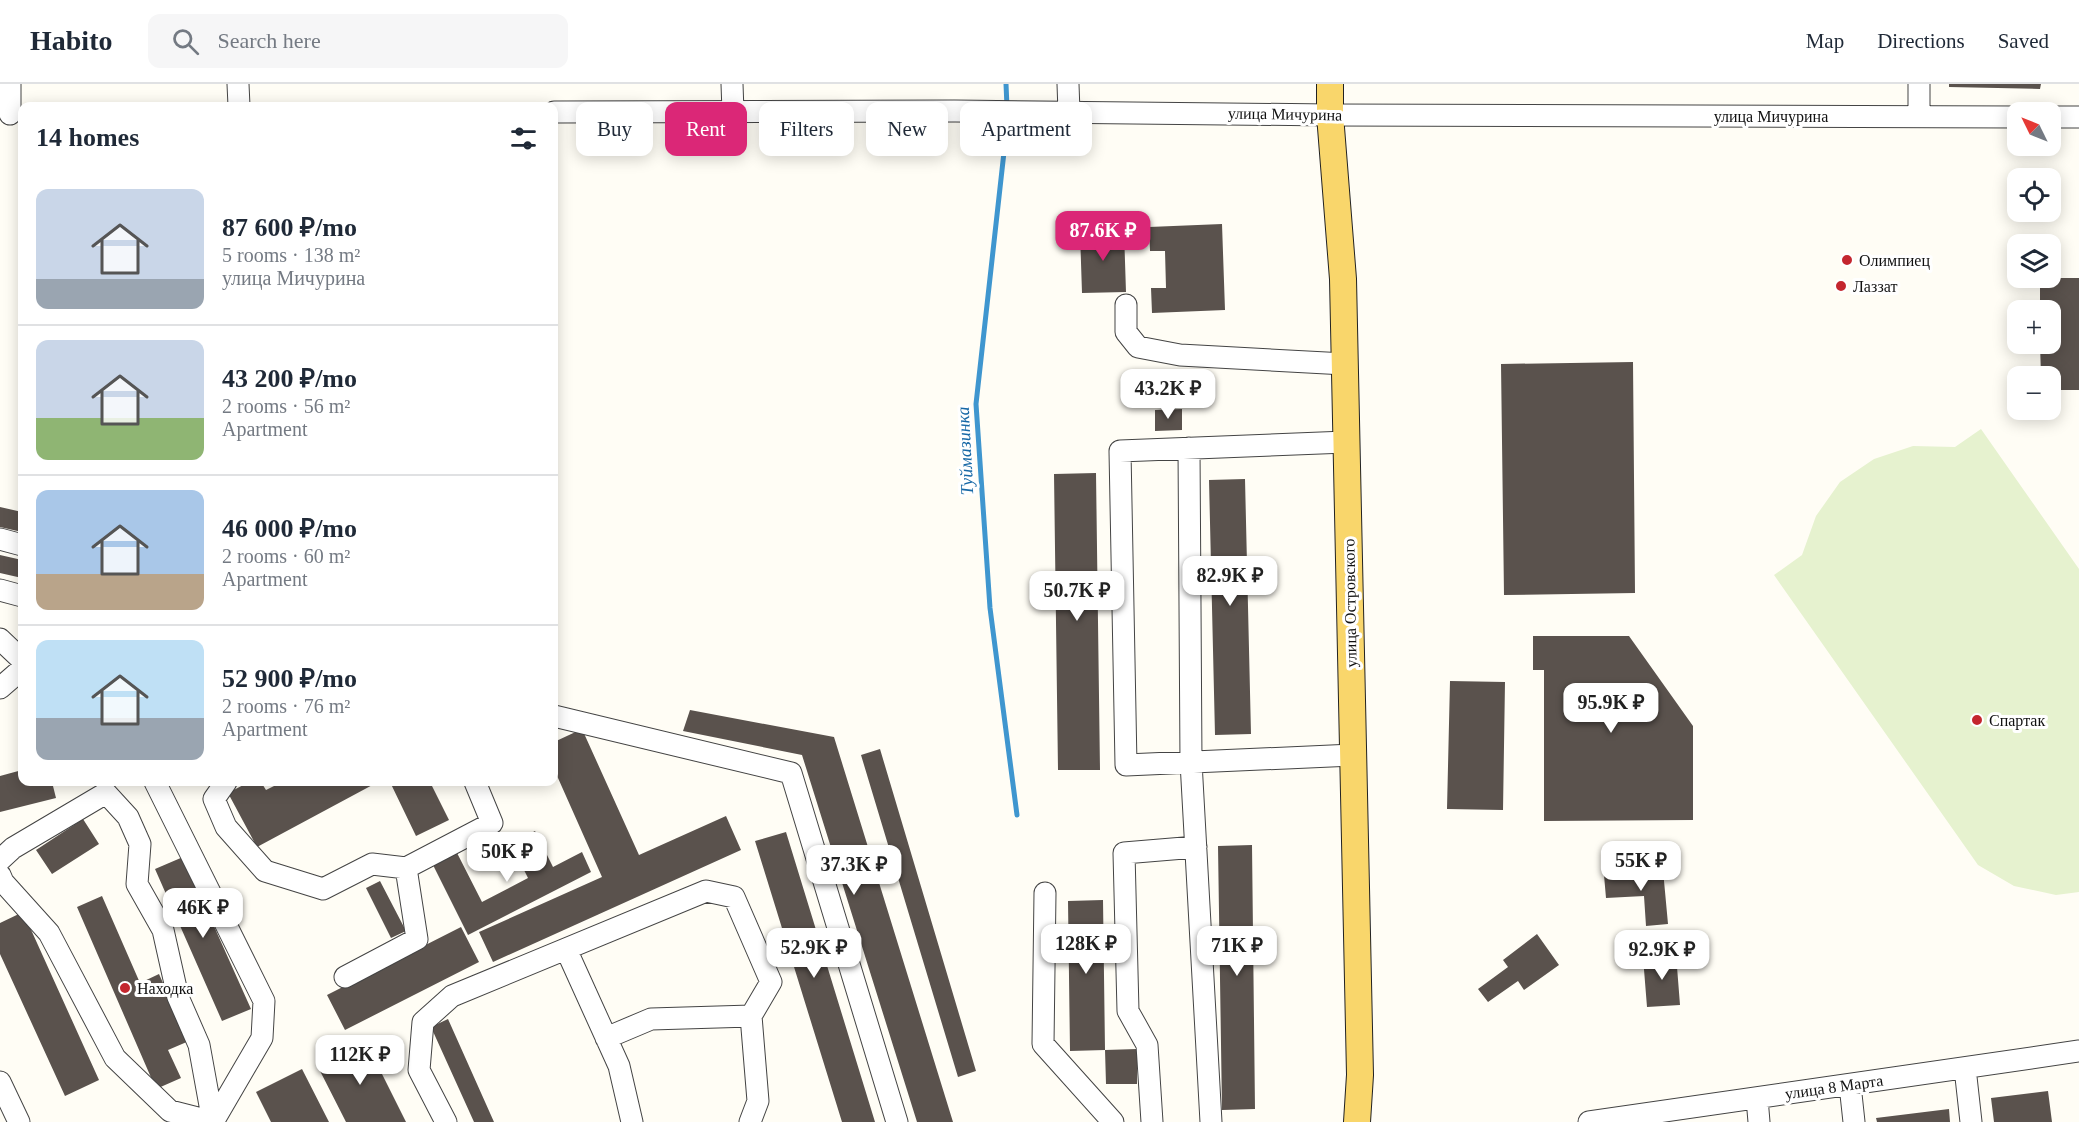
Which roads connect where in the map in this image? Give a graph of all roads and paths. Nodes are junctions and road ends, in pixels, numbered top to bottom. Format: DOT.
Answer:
graph roads {
  1 [pos="10,84"];
  2 [pos="238,84"];
  3 [pos="732,84"];
  4 [pos="1068,84"];
  5 [pos="1330,84"];
  6 [pos="1919,84"];
  7 [pos="239,102"];
  8 [pos="733,102"];
  9 [pos="1069,102"];
  10 [pos="558,112"];
  11 [pos="665,112"];
  12 [pos="747,112"];
  13 [pos="960,112"];
  14 [pos="1092,112"];
  15 [pos="11,114"];
  16 [pos="1330,115"];
  17 [pos="1919,116"];
  18 [pos="2007,117"];
  19 [pos="2061,117"];
  20 [pos="2079,117"];
  21 [pos="1126,305"];
  22 [pos="1345,364"];
  23 [pos="1346,442"];
  24 [pos="1188,448"];
  25 [pos="0,539"];
  26 [pos="18,544"];
  27 [pos="0,590"];
  28 [pos="18,595"];
  29 [pos="0,639"];
  30 [pos="18,656"];
  31 [pos="18,672"];
  32 [pos="0,688"];
  33 [pos="558,717"];
  34 [pos="1353,755"];
  35 [pos="1191,762"];
  36 [pos="157,786"];
  37 [pos="223,786"];
  38 [pos="477,786"];
  39 [pos="103,787"];
  40 [pos="1196,847"];
  41 [pos="0,860"];
  42 [pos="406,868"];
  43 [pos="0,875"];
  44 [pos="1045,893"];
  45 [pos="566,949"];
  46 [pos="345,977"];
  47 [pos="751,1016"];
  48 [pos="606,1038"];
  49 [pos="2079,1052"];
  50 [pos="1965,1068"];
  51 [pos="0,1082"];
  52 [pos="1850,1085"];
  53 [pos="1757,1098"];
  54 [pos="1656,1118"];
  55 [pos="19,1122"];
  56 [pos="213,1122"];
  57 [pos="446,1122"];
  58 [pos="632,1122"];
  59 [pos="750,1122"];
  60 [pos="897,1122"];
  61 [pos="1113,1122"];
  62 [pos="1152,1122"];
  63 [pos="1210,1122"];
  64 [pos="1357,1122"];
  65 [pos="1589,1122"];
  66 [pos="1759,1122"];
  67 [pos="1854,1122"];
  68 [pos="1971,1122"];
  1 -- 15 [label="street"];
  2 -- 7 [label="street"];
  3 -- 8 [label="street"];
  4 -- 9 [label="street"];
  5 -- 16 [label="main road, улица Островского"];
  6 -- 17 [label="street"];
  10 -- 11 [label="street, улица Мичурина"];
  12 -- 13 [label="street, улица Мичурина"];
  14 -- 16 [label="street, улица Мичурина"];
  16 -- 17 [label="street, улица Мичурина"];
  16 -- 22 [label="main road, улица Островского"];
  17 -- 18 [label="street, улица Мичурина"];
  19 -- 20 [label="street"];
  21 -- 22 [label="street"];
  22 -- 23 [label="main road, улица Островского"];
  23 -- 24 [label="street"];
  23 -- 34 [label="main road, улица Островского"];
  24 -- 35 [label="street"];
  24 -- 35 [label="street"];
  25 -- 26 [label="street"];
  27 -- 28 [label="street"];
  29 -- 30 [label="street"];
  31 -- 32 [label="street"];
  33 -- 60 [label="street"];
  34 -- 35 [label="street"];
  34 -- 64 [label="main road, улица Островского"];
  35 -- 40 [label="street"];
  36 -- 56 [label="street"];
  37 -- 42 [label="street"];
  38 -- 42 [label="street"];
  39 -- 41 [label="street"];
  39 -- 56 [label="street"];
  40 -- 62 [label="street"];
  40 -- 63 [label="street"];
  42 -- 46 [label="street"];
  43 -- 56 [label="street"];
  44 -- 61 [label="street"];
  45 -- 47 [label="street"];
  45 -- 48 [label="street"];
  45 -- 57 [label="street"];
  47 -- 48 [label="street"];
  47 -- 59 [label="street"];
  48 -- 58 [label="street"];
  49 -- 50 [label="street, улица 8 Марта"];
  50 -- 52 [label="street, улица 8 Марта"];
  50 -- 68 [label="street"];
  51 -- 55 [label="street"];
  52 -- 53 [label="street, улица 8 Марта"];
  52 -- 67 [label="street"];
  53 -- 54 [label="street, улица 8 Марта"];
  53 -- 66 [label="street"];
  54 -- 65 [label="street, улица 8 Марта"];
}
